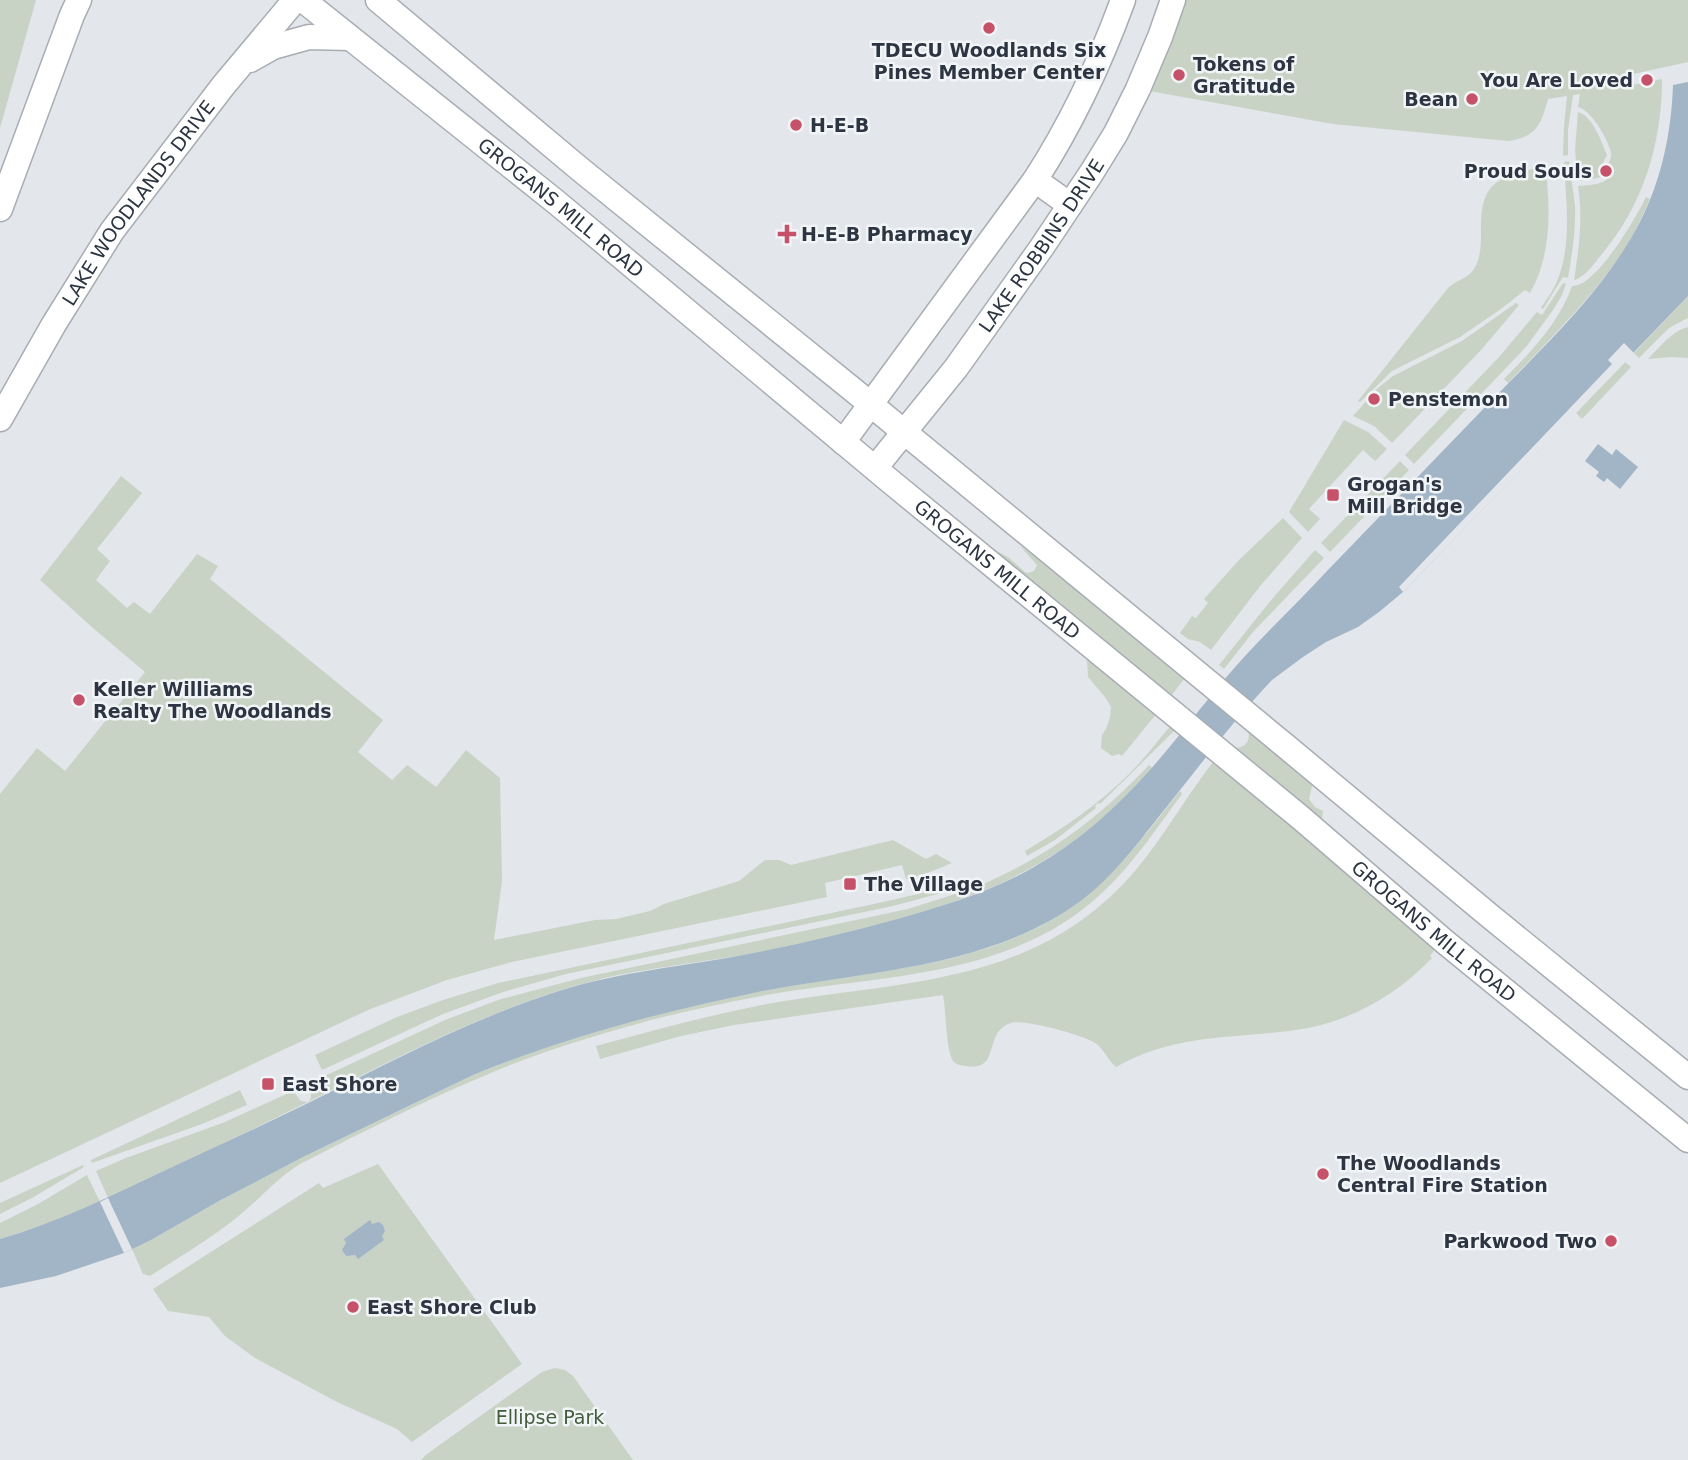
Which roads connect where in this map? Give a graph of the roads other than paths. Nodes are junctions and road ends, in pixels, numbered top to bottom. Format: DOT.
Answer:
graph roads {
  1 [pos="79,0"];
  2 [pos="295,0"];
  3 [pos="303,0"];
  4 [pos="1123,0"];
  5 [pos="1170,1"];
  6 [pos="385,4"];
  7 [pos="350,37"];
  8 [pos="240,66"];
  9 [pos="1035,180"];
  10 [pos="1070,205"];
  11 [pos="0,209"];
  12 [pos="870,404"];
  13 [pos="0,419"];
  14 [pos="904,432"];
  15 [pos="843,442"];
  16 [pos="875,468"];
  17 [pos="1688,1077"];
  18 [pos="1688,1140"];
  1 -- 11 [label="main road"];
  2 -- 8 [label="main road, LAKE WOODLANDS DRIVE"];
  3 -- 7 [label="main road, GROGANS MILL ROAD"];
  4 -- 9 [label="main road"];
  5 -- 10 [label="main road, LAKE ROBBINS DRIVE"];
  6 -- 12 [label="main road"];
  7 -- 8 [label="main road"];
  7 -- 15 [label="main road, GROGANS MILL ROAD"];
  8 -- 13 [label="main road, LAKE WOODLANDS DRIVE"];
  9 -- 10 [label="main road"];
  9 -- 12 [label="main road"];
  10 -- 14 [label="main road, LAKE ROBBINS DRIVE"];
  12 -- 14 [label="main road"];
  12 -- 15 [label="main road"];
  14 -- 16 [label="main road, LAKE ROBBINS DRIVE"];
  14 -- 17 [label="main road"];
  15 -- 16 [label="main road, GROGANS MILL ROAD"];
  16 -- 18 [label="main road, GROGANS MILL ROAD"];
}
